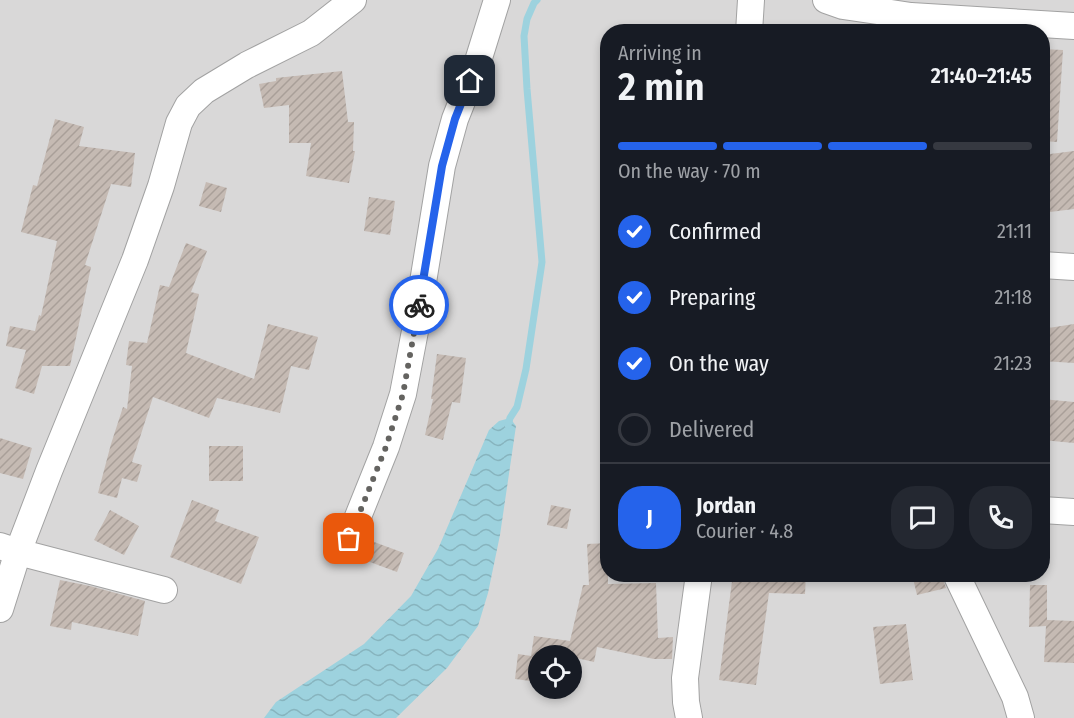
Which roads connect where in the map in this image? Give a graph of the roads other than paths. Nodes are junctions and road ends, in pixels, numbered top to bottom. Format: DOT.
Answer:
graph roads {
  1 [pos="353,0"];
  2 [pos="497,0"];
  3 [pos="751,0"];
  4 [pos="825,0"];
  5 [pos="915,8"];
  6 [pos="750,24"];
  7 [pos="1074,26"];
  8 [pos="1050,266"];
  9 [pos="1074,267"];
  10 [pos="1050,510"];
  11 [pos="1074,512"];
  12 [pos="349,539"];
  13 [pos="9,549"];
  14 [pos="698,582"];
  15 [pos="960,582"];
  16 [pos="164,590"];
  17 [pos="0,609"];
  18 [pos="689,718"];
  19 [pos="1021,718"];
  1 -- 13 [label="street"];
  2 -- 12 [label="street"];
  3 -- 6 [label="street"];
  4 -- 5 [label="street"];
  5 -- 7 [label="street"];
  8 -- 9 [label="street"];
  10 -- 11 [label="street"];
  13 -- 16 [label="street"];
  13 -- 17 [label="street"];
  14 -- 18 [label="street"];
  15 -- 19 [label="street"];
}
